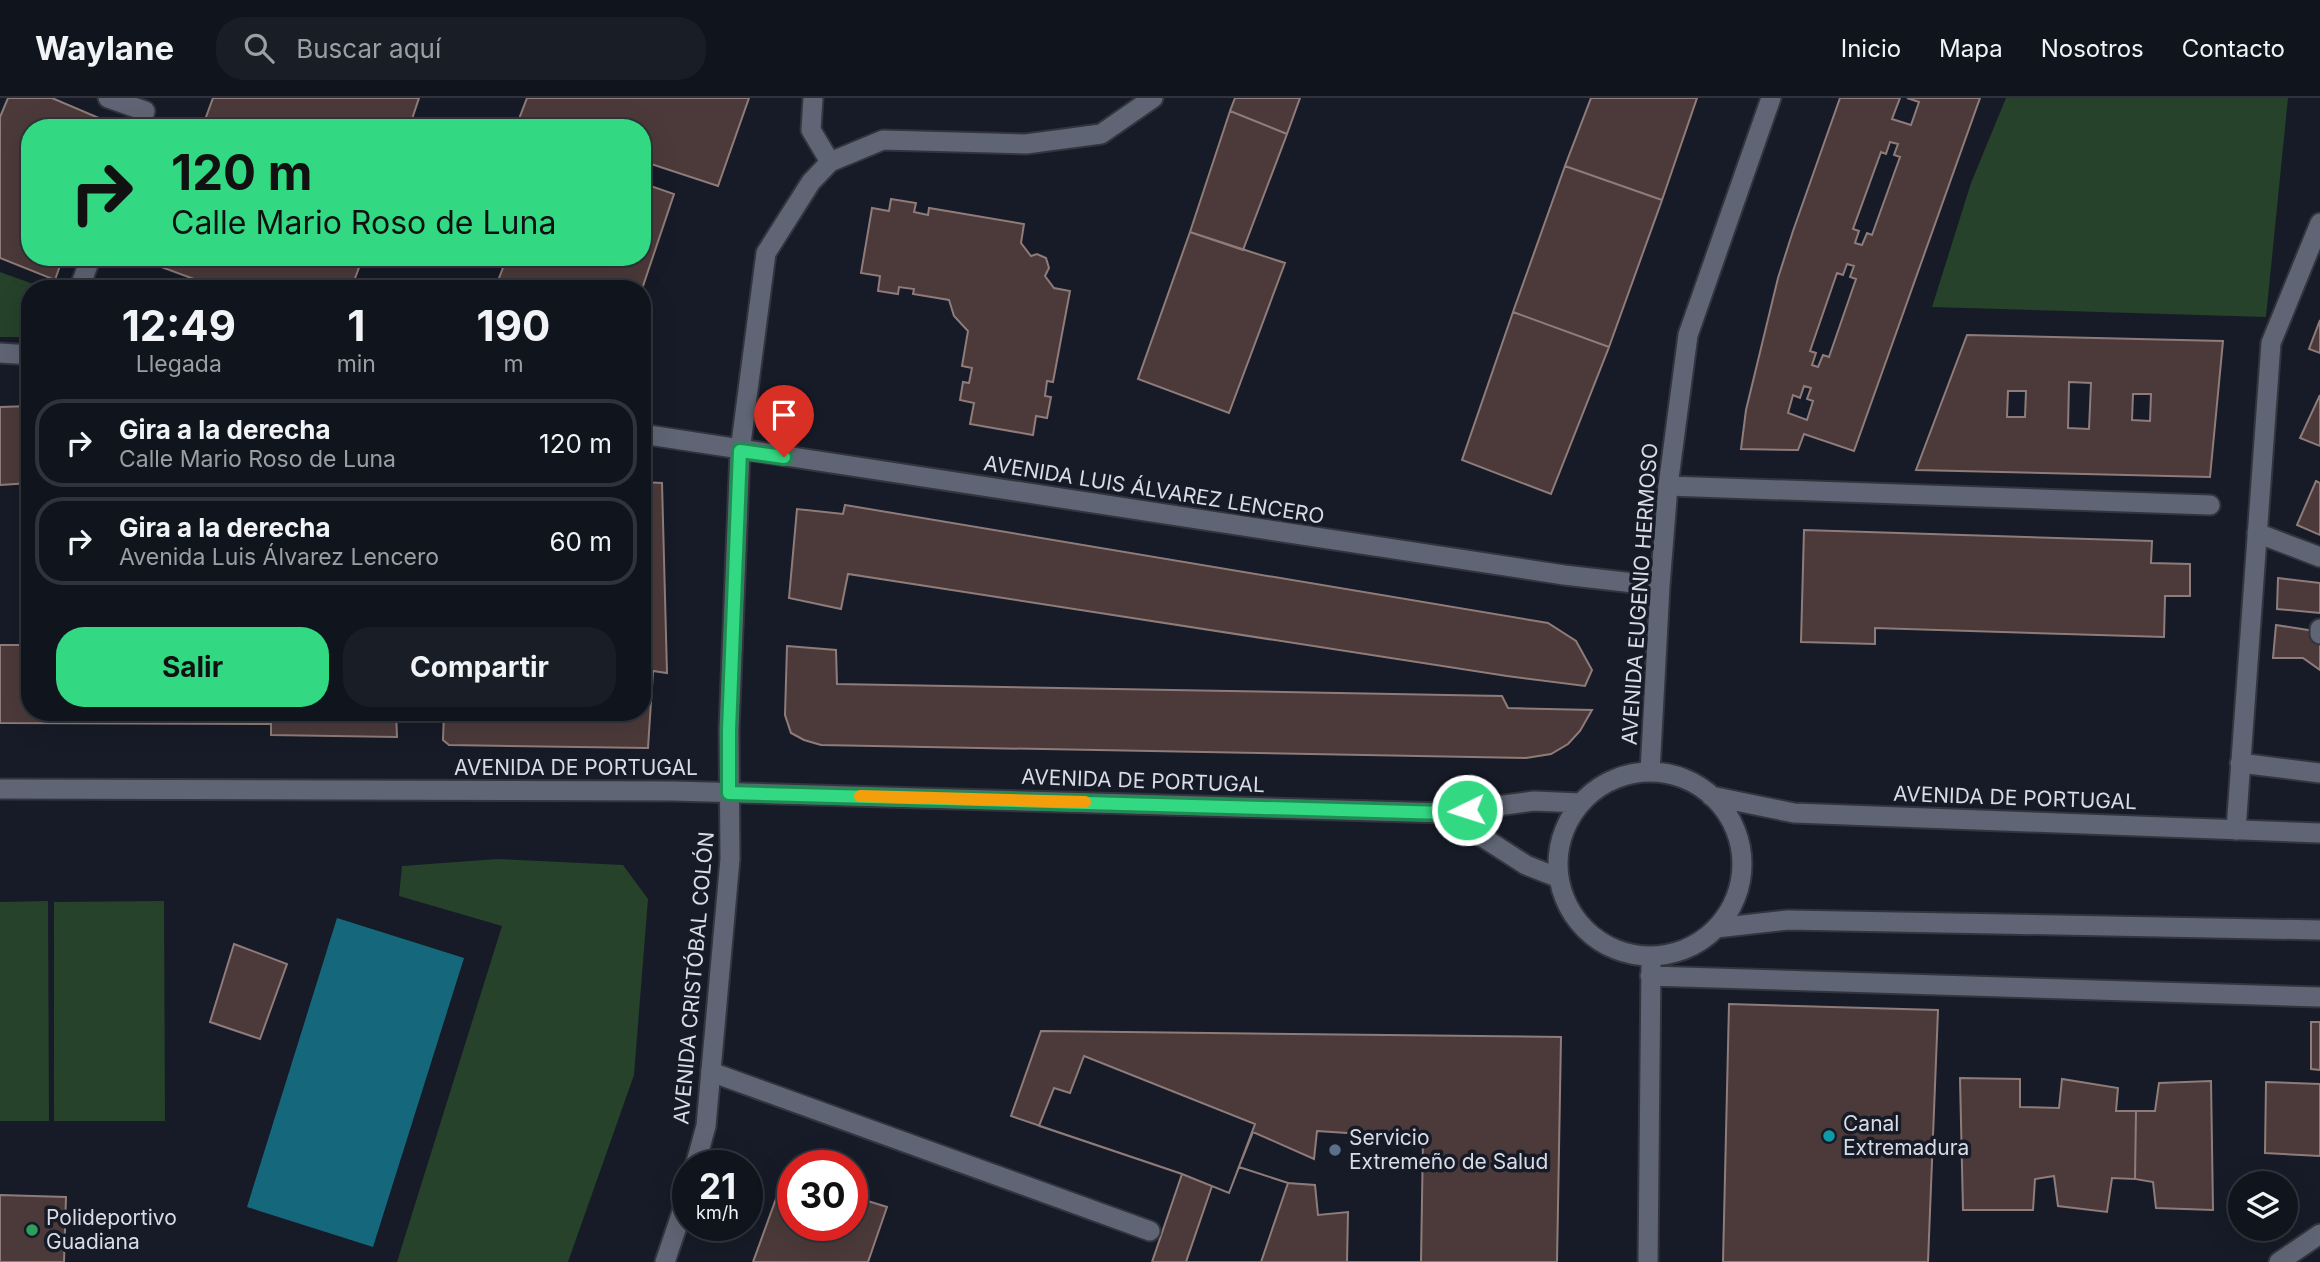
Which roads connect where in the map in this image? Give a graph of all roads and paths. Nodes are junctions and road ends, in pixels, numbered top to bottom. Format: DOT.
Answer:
graph roads {
  1 [pos="108,98"];
  2 [pos="813,98"];
  3 [pos="1153,98"];
  4 [pos="1771,98"];
  5 [pos="142,119"];
  6 [pos="830,162"];
  7 [pos="2320,223"];
  8 [pos="0,354"];
  9 [pos="21,355"];
  10 [pos="651,436"];
  11 [pos="740,451"];
  12 [pos="1668,486"];
  13 [pos="2210,505"];
  14 [pos="2258,533"];
  15 [pos="2320,557"];
  16 [pos="1660,586"];
  17 [pos="2240,763"];
  18 [pos="1650,772"];
  19 [pos="2320,773"];
  20 [pos="0,789"];
  21 [pos="729,793"];
  22 [pos="1711,796"];
  23 [pos="1580,803"];
  24 [pos="1445,813"];
  25 [pos="2236,830"];
  26 [pos="2320,834"];
  27 [pos="1559,878"];
  28 [pos="1716,928"];
  29 [pos="2320,930"];
  30 [pos="1651,966"];
  31 [pos="2320,997"];
  32 [pos="711,1072"];
  33 [pos="699,1150"];
  34 [pos="1150,1231"];
  35 [pos="2320,1234"];
  36 [pos="672,1241"];
  37 [pos="665,1262"];
  38 [pos="1648,1262"];
  39 [pos="2279,1262"];
  1 -- 5 [label="street"];
  2 -- 6 [label="street"];
  3 -- 6 [label="street"];
  4 -- 12 [label="street, AVENIDA EUGENIO HERMOSO"];
  6 -- 11 [label="street, AVENIDA CRISTÓBAL COLÓN"];
  7 -- 14 [label="street"];
  8 -- 9 [label="street"];
  10 -- 11 [label="street, AVENIDA LUIS ÁLVAREZ LENCERO"];
  11 -- 16 [label="street, AVENIDA LUIS ÁLVAREZ LENCERO"];
  11 -- 21 [label="street, AVENIDA CRISTÓBAL COLÓN"];
  12 -- 13 [label="street"];
  12 -- 16 [label="street, AVENIDA EUGENIO HERMOSO"];
  14 -- 15 [label="street"];
  14 -- 17 [label="street"];
  16 -- 18 [label="street, AVENIDA EUGENIO HERMOSO"];
  17 -- 19 [label="street"];
  17 -- 25 [label="street"];
  18 -- 22 [label="street"];
  18 -- 23 [label="street"];
  20 -- 21 [label="street, AVENIDA DE PORTUGAL"];
  21 -- 24 [label="street, AVENIDA DE PORTUGAL"];
  21 -- 32 [label="street, AVENIDA CRISTÓBAL COLÓN"];
  22 -- 25 [label="street, AVENIDA DE PORTUGAL"];
  22 -- 28 [label="street"];
  23 -- 24 [label="street, AVENIDA DE PORTUGAL"];
  23 -- 27 [label="street"];
  24 -- 27 [label="street"];
  25 -- 26 [label="street, AVENIDA DE PORTUGAL"];
  27 -- 30 [label="street"];
  28 -- 29 [label="street"];
  28 -- 30 [label="street"];
  30 -- 31 [label="street"];
  30 -- 38 [label="street"];
  32 -- 33 [label="street, AVENIDA CRISTÓBAL COLÓN"];
  32 -- 34 [label="street"];
  35 -- 39 [label="street"];
  36 -- 37 [label="street"];
}
